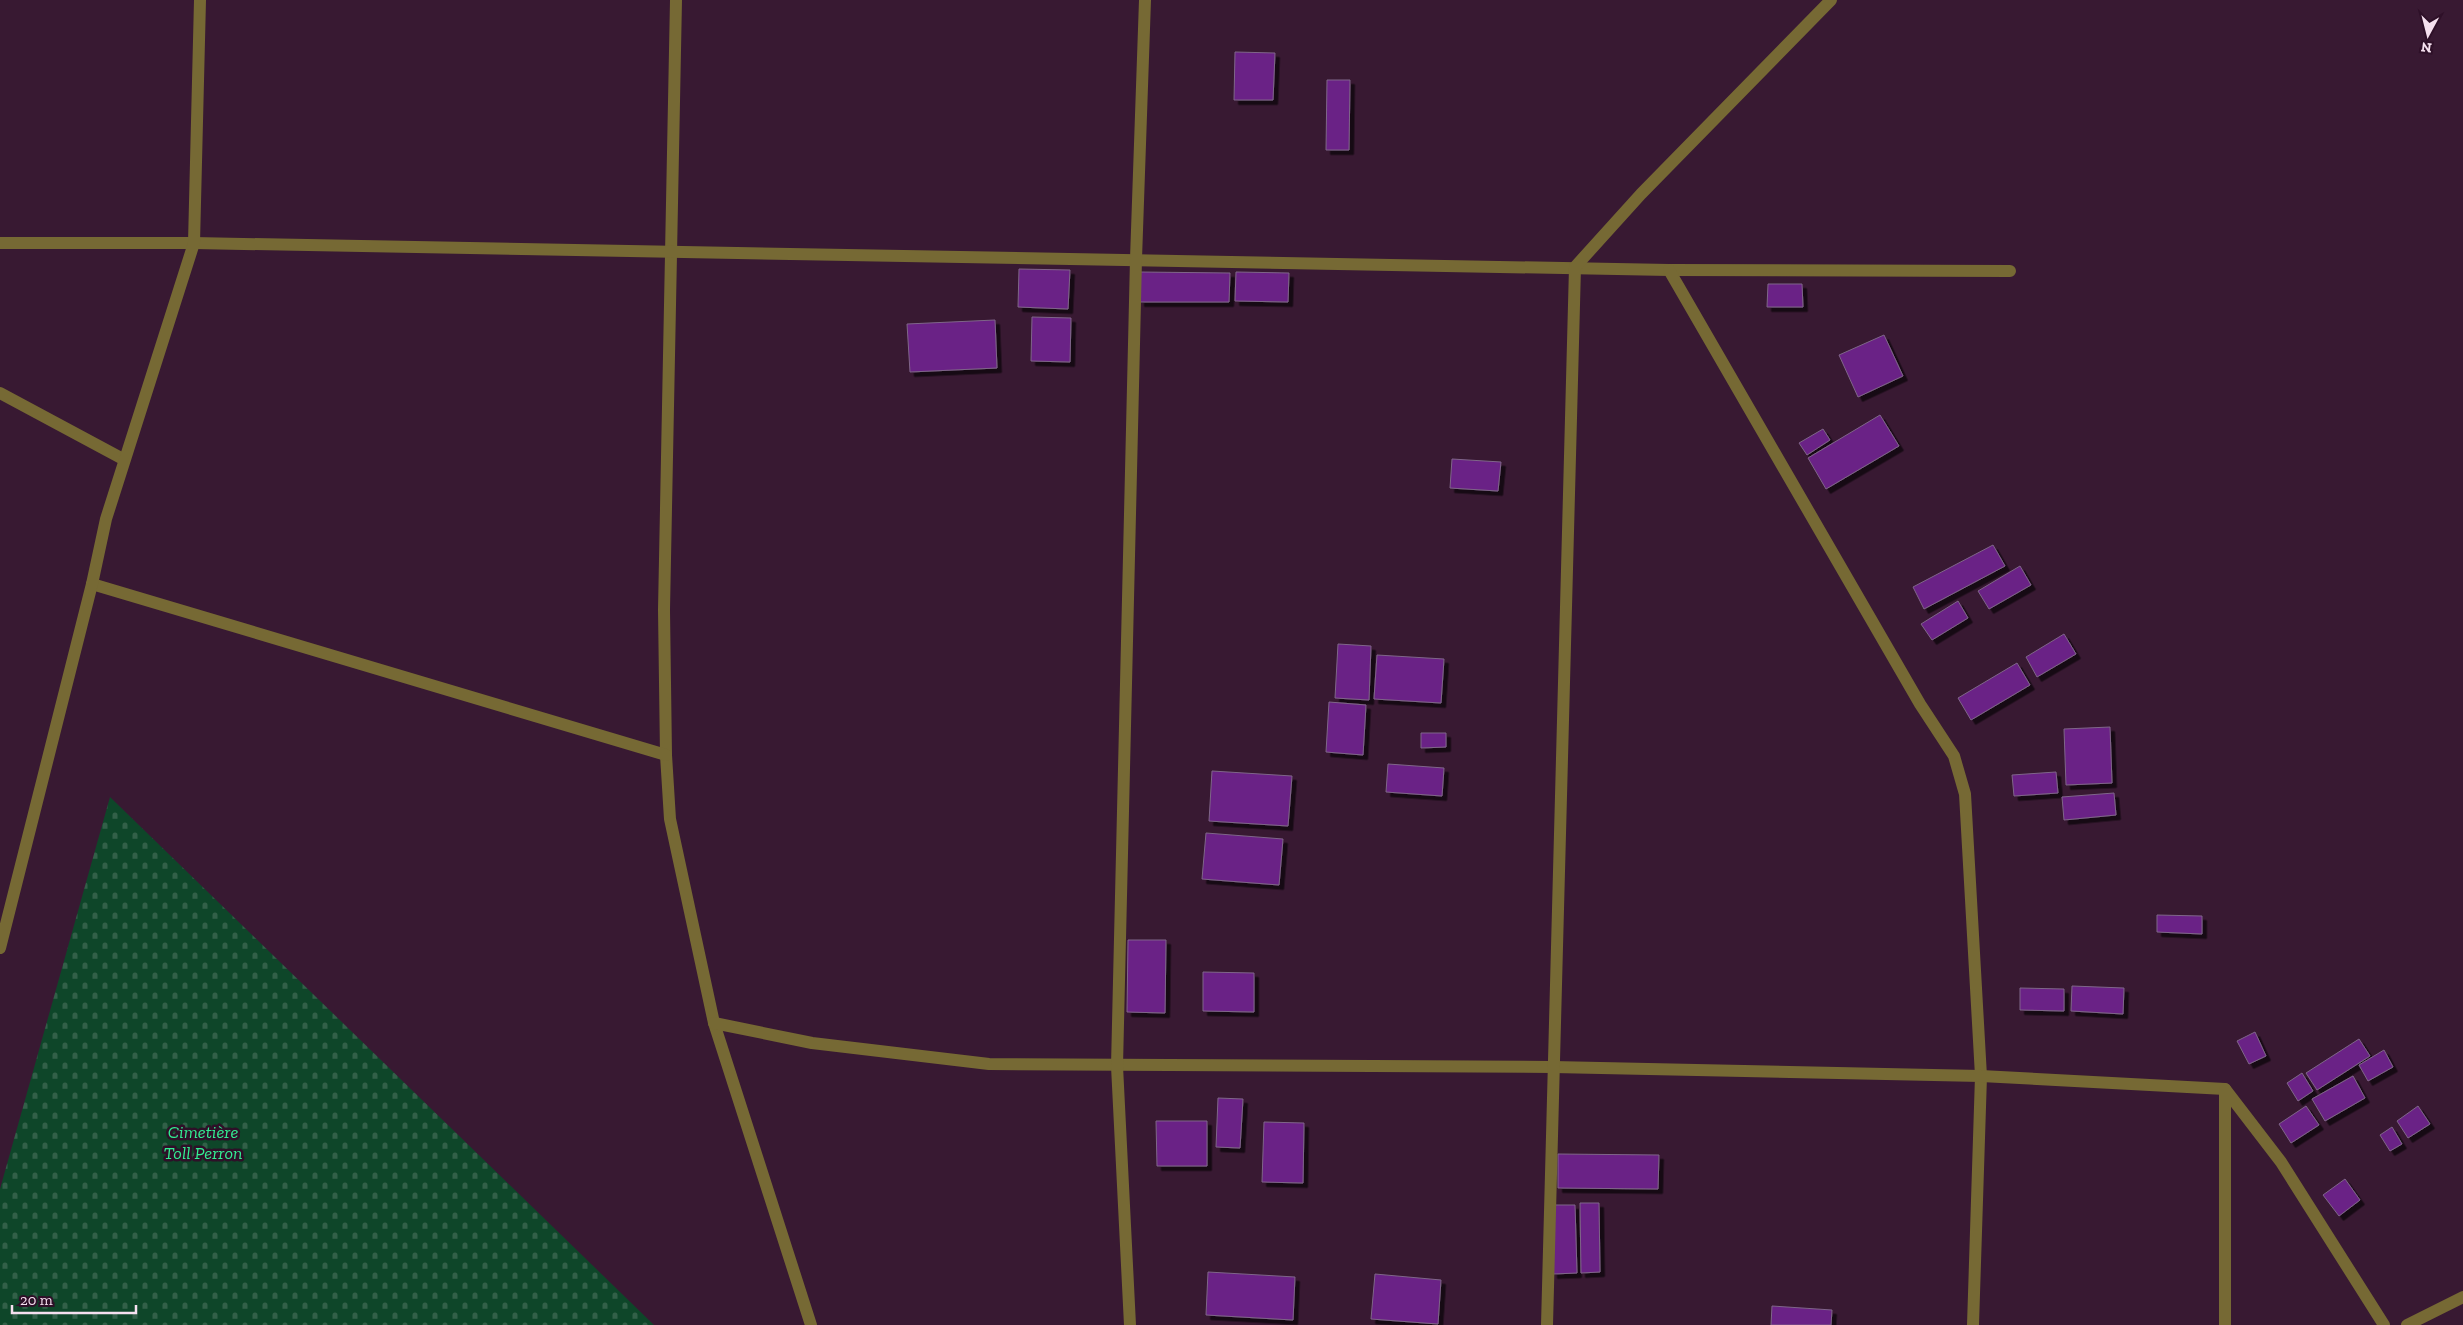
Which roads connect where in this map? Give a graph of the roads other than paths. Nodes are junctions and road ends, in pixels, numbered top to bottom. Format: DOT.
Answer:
graph roads {
  1 [pos="200,0"];
  2 [pos="676,0"];
  3 [pos="1145,0"];
  4 [pos="1831,0"];
  5 [pos="0,243"];
  6 [pos="194,244"];
  7 [pos="671,252"];
  8 [pos="1136,259"];
  9 [pos="1575,267"];
  10 [pos="1668,270"];
  11 [pos="2010,272"];
  12 [pos="0,393"];
  13 [pos="123,459"];
  14 [pos="92,584"];
  15 [pos="666,755"];
  16 [pos="0,948"];
  17 [pos="714,1023"];
  18 [pos="1117,1066"];
  19 [pos="1553,1067"];
  20 [pos="1981,1076"];
  21 [pos="2225,1089"];
  22 [pos="2463,1297"];
  23 [pos="811,1325"];
  24 [pos="1130,1325"];
  25 [pos="1547,1325"];
  26 [pos="1973,1325"];
  27 [pos="2225,1325"];
  28 [pos="2384,1325"];
  29 [pos="2407,1325"];
  1 -- 6 [label="street"];
  2 -- 7 [label="street"];
  3 -- 8 [label="street"];
  4 -- 9 [label="street"];
  5 -- 6 [label="street"];
  6 -- 7 [label="street"];
  6 -- 13 [label="street"];
  7 -- 8 [label="street"];
  7 -- 15 [label="street"];
  8 -- 9 [label="street"];
  8 -- 18 [label="street"];
  9 -- 10 [label="street"];
  9 -- 19 [label="street"];
  10 -- 11 [label="street"];
  10 -- 20 [label="street"];
  12 -- 13 [label="street"];
  13 -- 14 [label="street"];
  14 -- 15 [label="street"];
  14 -- 16 [label="street"];
  15 -- 17 [label="street"];
  17 -- 18 [label="street"];
  17 -- 23 [label="street"];
  18 -- 19 [label="street"];
  18 -- 24 [label="street"];
  19 -- 20 [label="street"];
  19 -- 25 [label="street"];
  20 -- 21 [label="street"];
  20 -- 26 [label="street"];
  21 -- 27 [label="street"];
  21 -- 28 [label="street"];
  22 -- 29 [label="street"];
}
